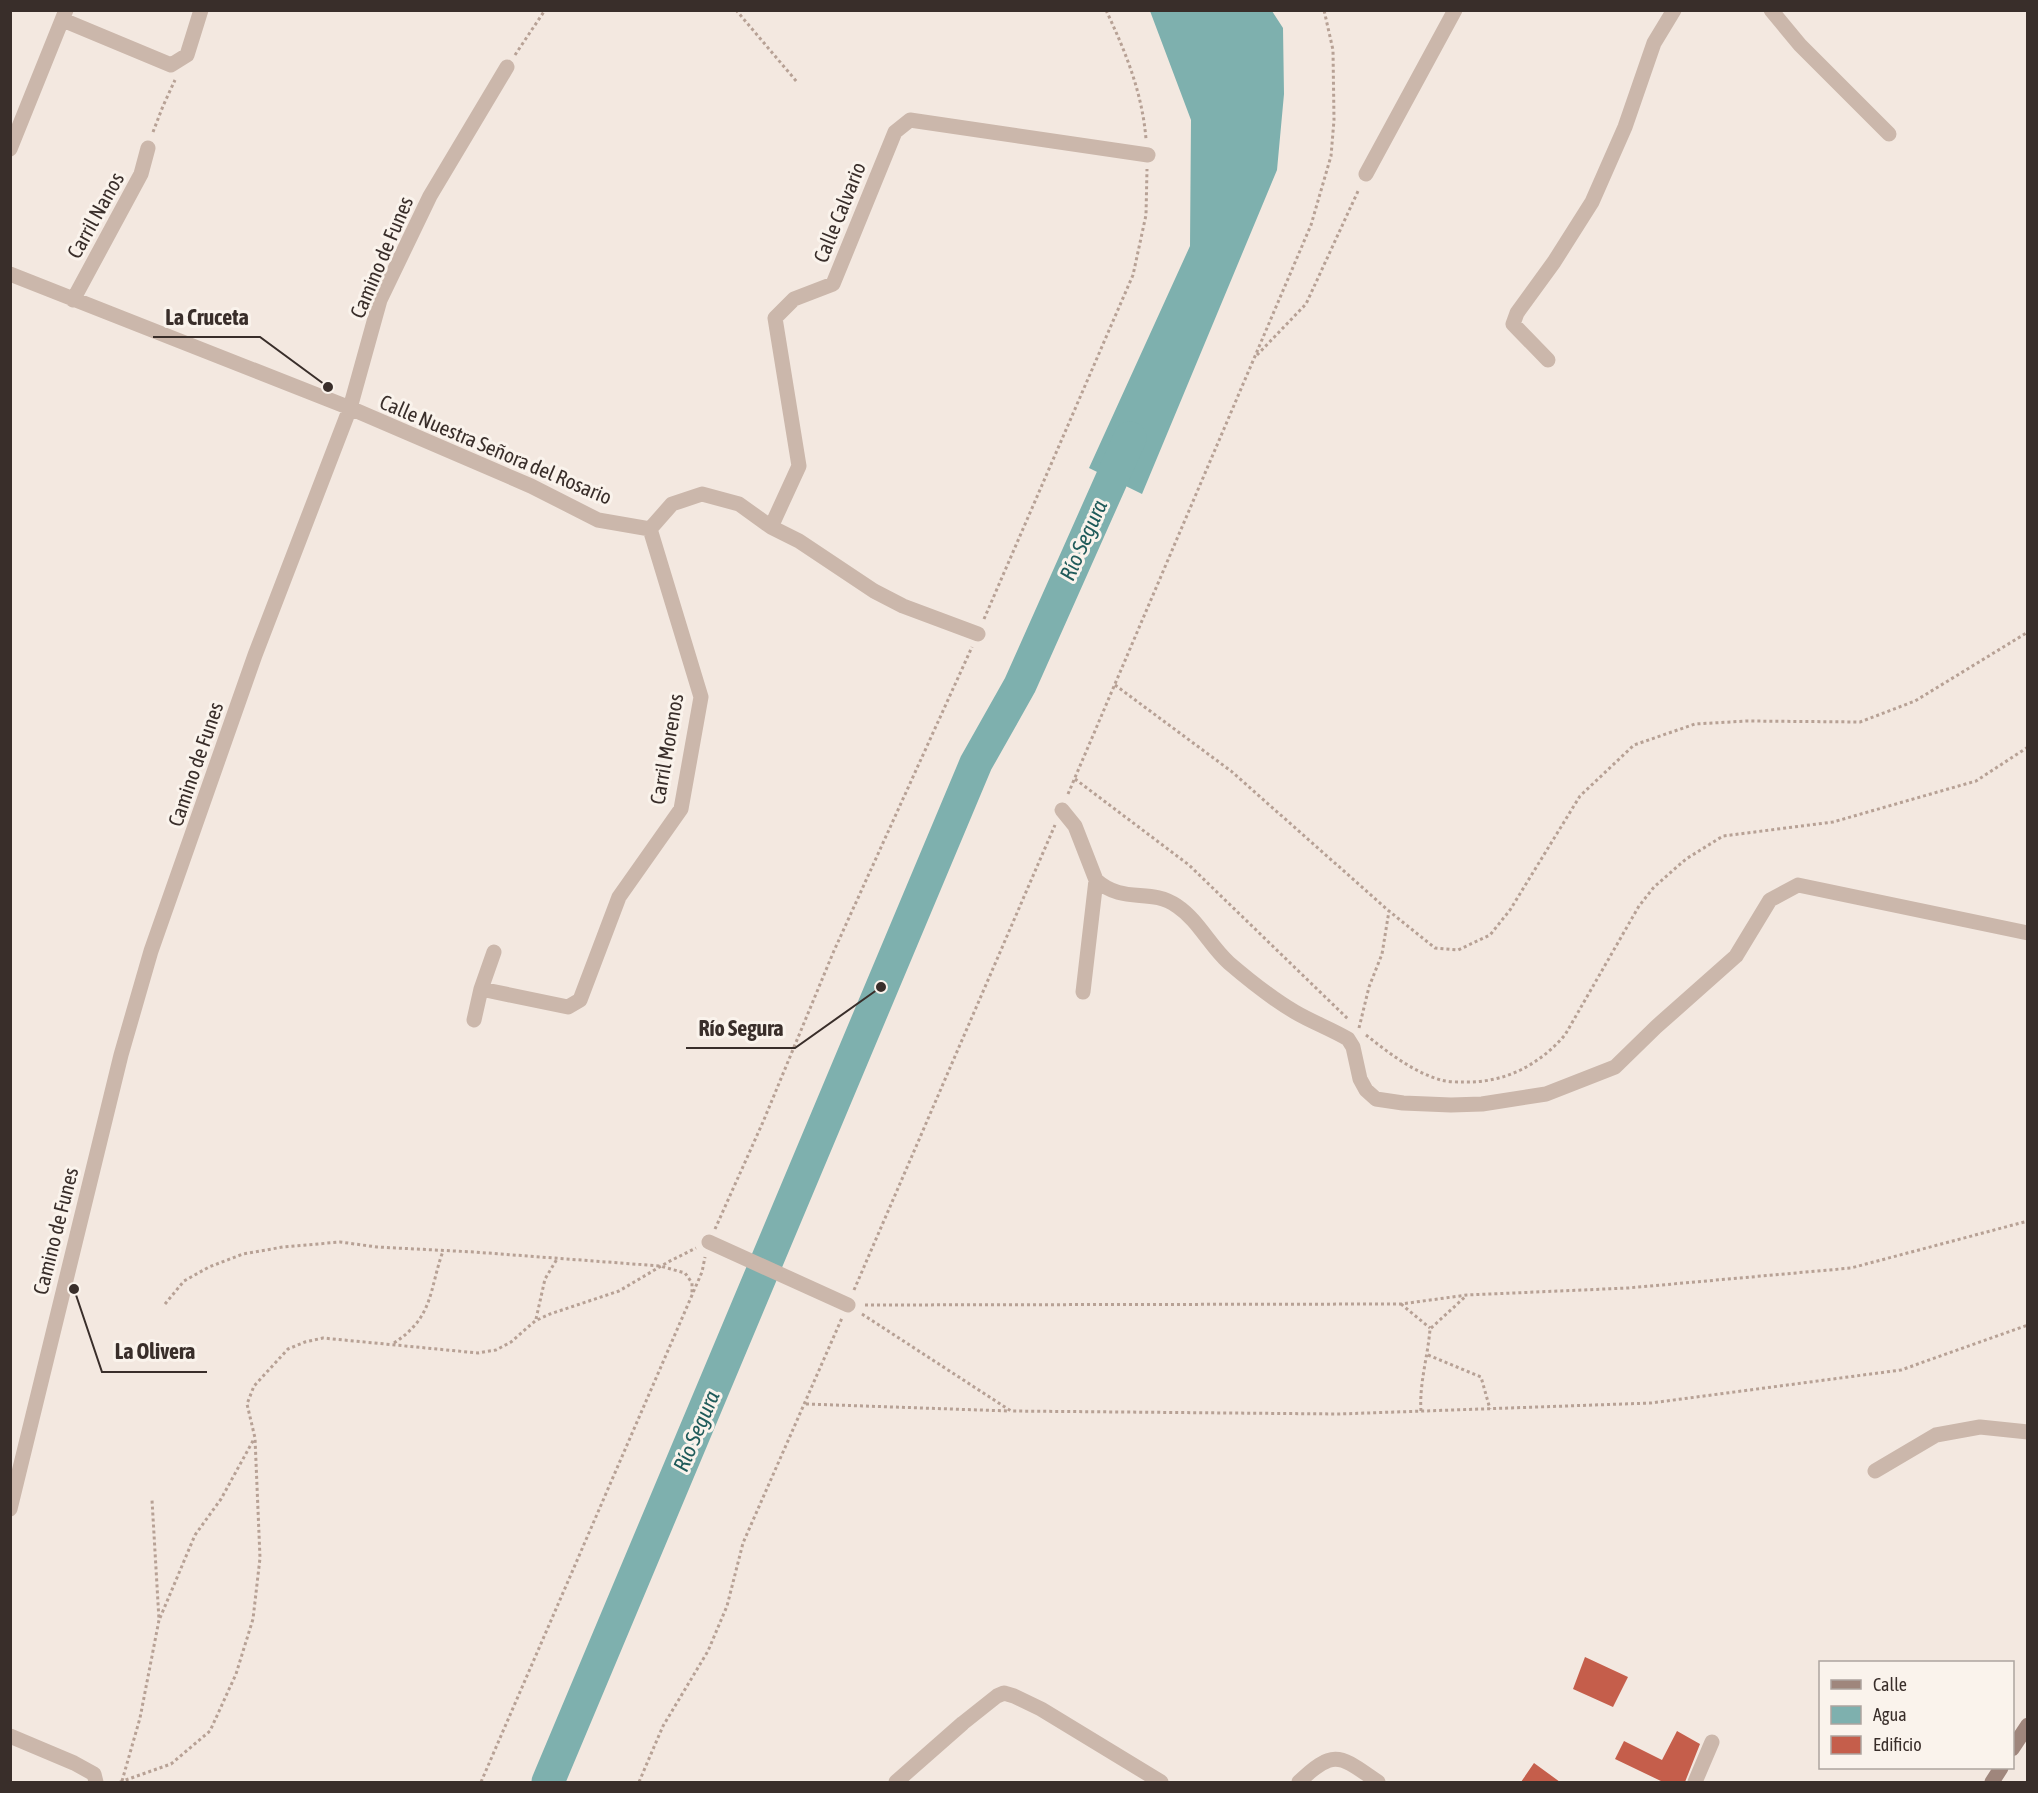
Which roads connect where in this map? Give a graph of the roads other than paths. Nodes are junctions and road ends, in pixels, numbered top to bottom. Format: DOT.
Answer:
graph roads {
  1 [pos="201,10"];
  2 [pos="1455,10"];
  3 [pos="1674,10"];
  4 [pos="1771,10"];
  5 [pos="65,15"];
  6 [pos="507,67"];
  7 [pos="1889,134"];
  8 [pos="148,148"];
  9 [pos="10,149"];
  10 [pos="1148,154"];
  11 [pos="1366,174"];
  12 [pos="10,274"];
  13 [pos="73,300"];
  14 [pos="1548,360"];
  15 [pos="350,408"];
  16 [pos="771,527"];
  17 [pos="650,529"];
  18 [pos="978,634"];
  19 [pos="1062,810"];
  20 [pos="1096,879"];
  21 [pos="2028,933"];
  22 [pos="494,952"];
  23 [pos="481,989"];
  24 [pos="1083,992"];
  25 [pos="474,1020"];
  26 [pos="709,1242"];
  27 [pos="848,1305"];
  28 [pos="2028,1432"];
  29 [pos="1875,1471"];
  30 [pos="10,1509"];
  31 [pos="2028,1725"];
  32 [pos="10,1737"];
  33 [pos="1712,1742"];
  34 [pos="2014,1747"];
  35 [pos="2000,1769"];
  36 [pos="96,1782"];
  37 [pos="896,1782"];
  38 [pos="1161,1782"];
  39 [pos="1299,1782"];
  40 [pos="1378,1782"];
  41 [pos="1695,1782"];
  42 [pos="1992,1782"];
  1 -- 5 [label="street"];
  2 -- 11 [label="street"];
  3 -- 14 [label="street"];
  4 -- 7 [label="street"];
  5 -- 9 [label="street"];
  6 -- 15 [label="street, Camino de Funes"];
  8 -- 13 [label="street, Carril Nanos"];
  10 -- 16 [label="street, Calle Calvario"];
  12 -- 13 [label="street, Calle Nuestra Señora del Rosario"];
  13 -- 15 [label="street, Calle Nuestra Señora del Rosario"];
  15 -- 17 [label="street, Calle Nuestra Señora del Rosario"];
  15 -- 30 [label="street, Camino de Funes"];
  16 -- 17 [label="street"];
  16 -- 18 [label="street"];
  17 -- 23 [label="street, Carril Morenos"];
  19 -- 20 [label="street"];
  20 -- 21 [label="street"];
  20 -- 24 [label="street"];
  22 -- 23 [label="street"];
  23 -- 25 [label="street"];
  26 -- 27 [label="street"];
  28 -- 29 [label="street"];
  31 -- 34 [label="main road"];
  32 -- 36 [label="street"];
  33 -- 41 [label="street"];
  35 -- 42 [label="main road"];
  37 -- 38 [label="street"];
  39 -- 40 [label="street"];
}
